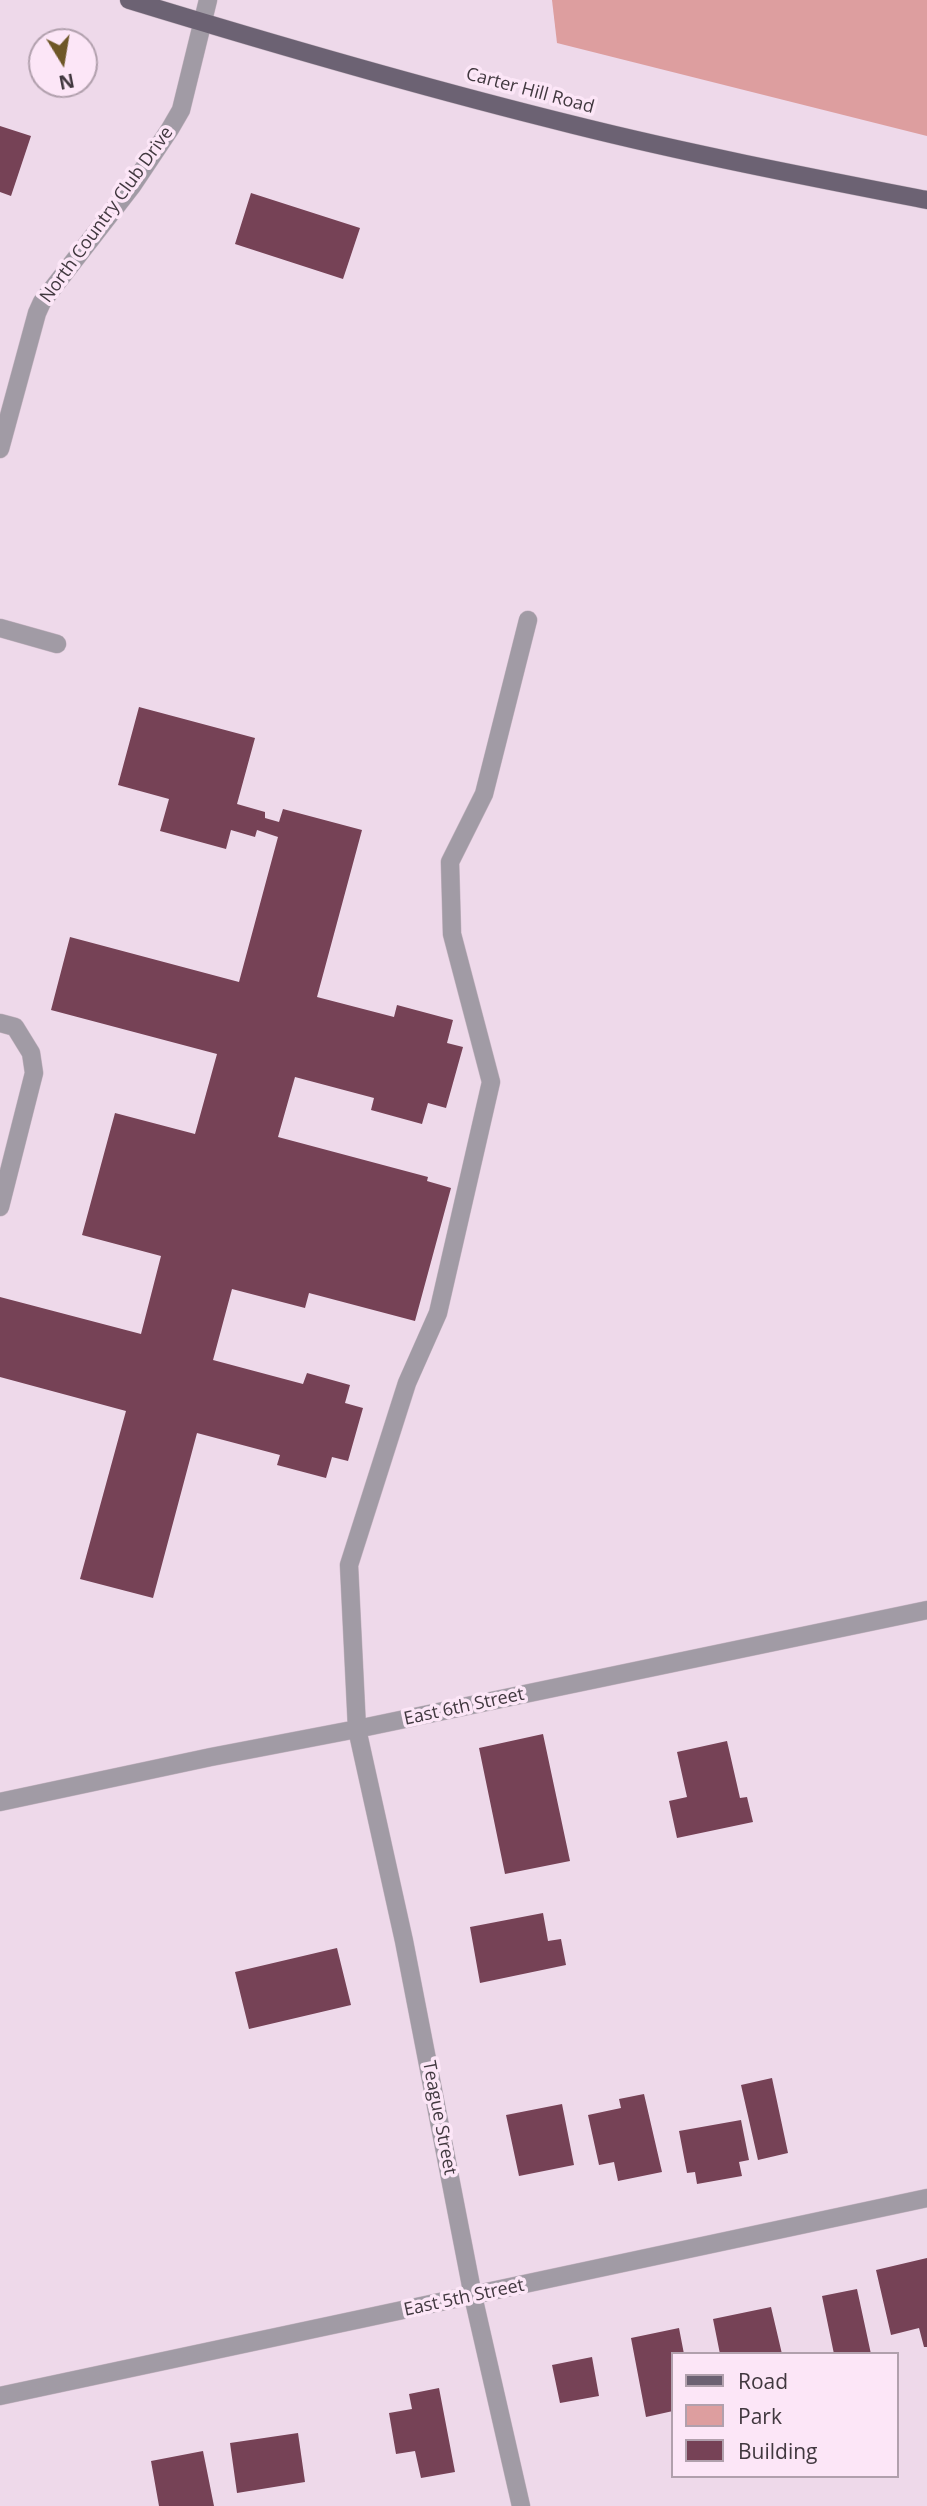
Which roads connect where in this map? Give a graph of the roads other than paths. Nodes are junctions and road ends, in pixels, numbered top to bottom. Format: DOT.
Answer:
graph roads {
  1 [pos="129,0"];
  2 [pos="208,0"];
  3 [pos="204,23"];
  4 [pos="927,200"];
  5 [pos="0,449"];
  6 [pos="528,621"];
  7 [pos="0,628"];
  8 [pos="57,644"];
  9 [pos="0,1023"];
  10 [pos="0,1207"];
  11 [pos="927,1610"];
  12 [pos="357,1729"];
  13 [pos="0,1802"];
  14 [pos="927,2199"];
  15 [pos="473,2296"];
  16 [pos="0,2396"];
  17 [pos="521,2506"];
  1 -- 3 [label="main road, Carter Hill Road"];
  2 -- 3 [label="street, North Country Club Drive"];
  3 -- 4 [label="main road, Carter Hill Road"];
  3 -- 5 [label="street, North Country Club Drive"];
  6 -- 12 [label="street, Teague Street"];
  7 -- 8 [label="street"];
  9 -- 10 [label="street"];
  11 -- 12 [label="street, East 6th Street"];
  12 -- 13 [label="street, East 6th Street"];
  12 -- 15 [label="street, Teague Street"];
  14 -- 15 [label="street, East 5th Street"];
  15 -- 16 [label="street, East 5th Street"];
  15 -- 17 [label="street, Teague Street"];
}
